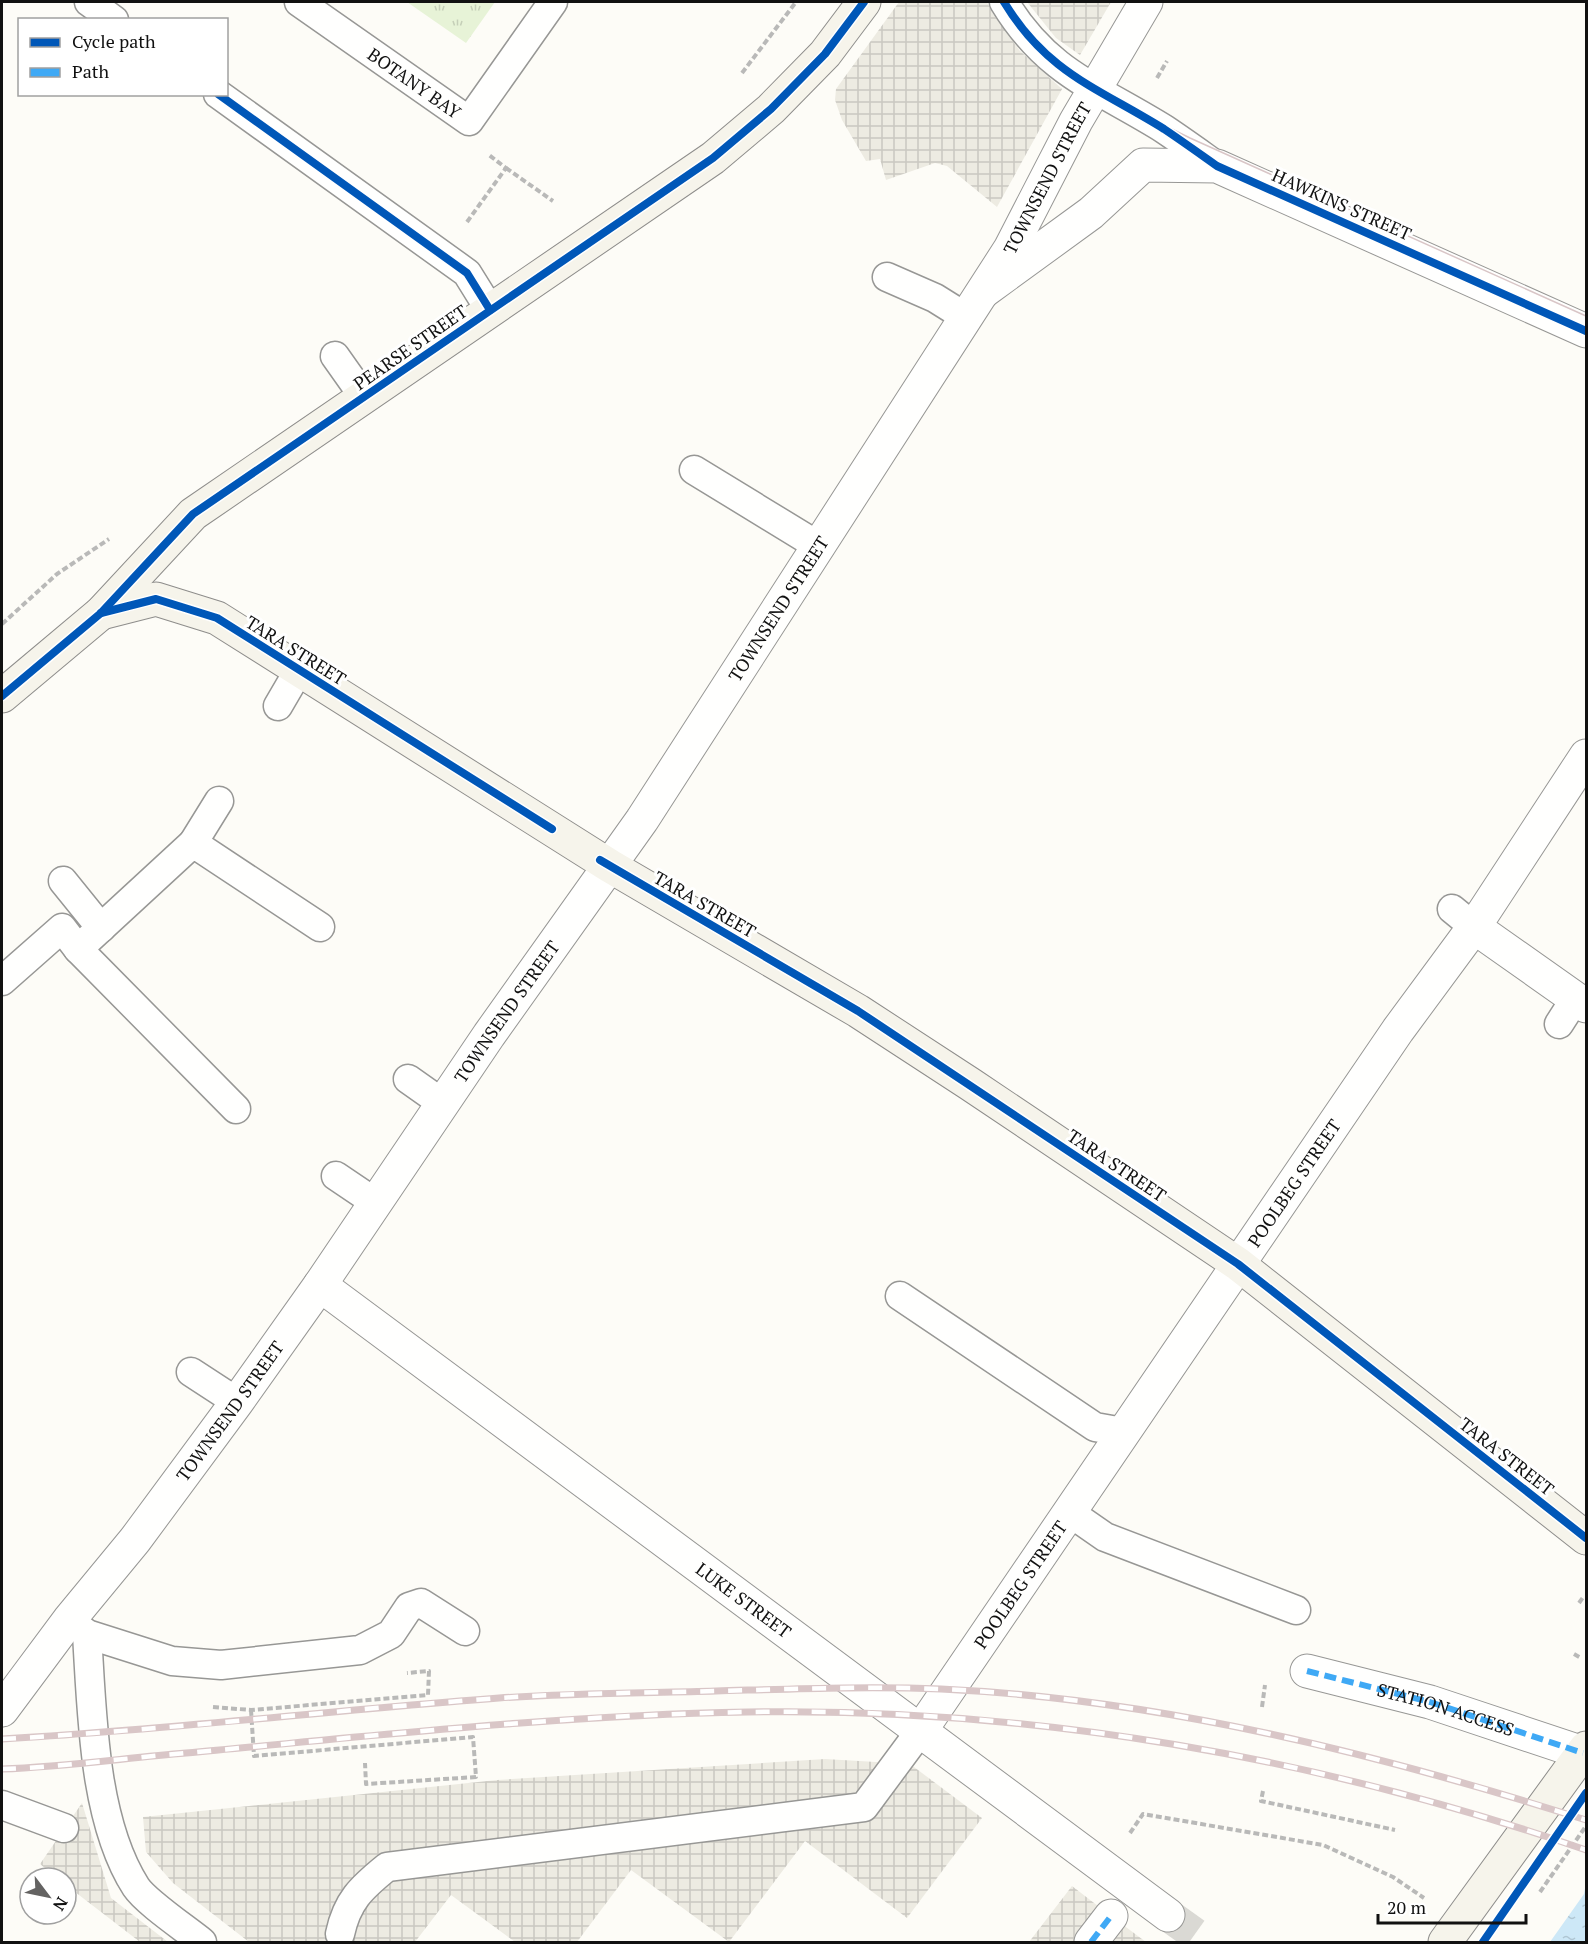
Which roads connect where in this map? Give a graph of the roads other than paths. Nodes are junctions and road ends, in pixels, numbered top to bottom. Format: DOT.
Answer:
graph roads {
  1 [pos="89,2"];
  2 [pos="299,2"];
  3 [pos="553,2"];
  4 [pos="864,2"];
  5 [pos="1004,2"];
  6 [pos="1146,2"];
  7 [pos="111,18"];
  8 [pos="1094,90"];
  9 [pos="221,96"];
  10 [pos="1217,166"];
  11 [pos="887,277"];
  12 [pos="975,305"];
  13 [pos="490,310"];
  14 [pos="1587,331"];
  15 [pos="335,356"];
  16 [pos="364,397"];
  17 [pos="694,470"];
  18 [pos="820,547"];
  19 [pos="101,613"];
  20 [pos="299,670"];
  21 [pos="2,696"];
  22 [pos="278,706"];
  23 [pos="1587,756"];
  24 [pos="219,801"];
  25 [pos="193,843"];
  26 [pos="610,866"];
  27 [pos="63,881"];
  28 [pos="1463,918"];
  29 [pos="320,927"];
  30 [pos="101,928"];
  31 [pos="78,949"];
  32 [pos="2,981"];
  33 [pos="1574,1009"];
  34 [pos="408,1079"];
  35 [pos="442,1103"];
  36 [pos="236,1109"];
  37 [pos="336,1176"];
  38 [pos="376,1203"];
  39 [pos="1238,1264"];
  40 [pos="320,1285"];
  41 [pos="900,1296"];
  42 [pos="191,1372"];
  43 [pos="237,1402"];
  44 [pos="1123,1432"];
  45 [pos="1069,1512"];
  46 [pos="1587,1538"];
  47 [pos="1296,1610"];
  48 [pos="78,1627"];
  49 [pos="465,1631"];
  50 [pos="1307,1671"];
  51 [pos="5,1699"];
  52 [pos="921,1730"];
  53 [pos="1585,1751"];
  54 [pos="2,1805"];
  55 [pos="64,1828"];
  56 [pos="1168,1915"];
  57 [pos="1111,1916"];
  58 [pos="1452,1932"];
  59 [pos="340,1934"];
  60 [pos="202,1942"];
  61 [pos="1091,1942"];
  1 -- 7 [label="lane"];
  2 -- 3 [label="lane, BOTANY BAY"];
  4 -- 13 [label="main road, PEARSE STREET"];
  5 -- 8 [label="lane, HAWKINS STREET"];
  6 -- 8 [label="street, TOWNSEND STREET"];
  8 -- 10 [label="lane, HAWKINS STREET"];
  8 -- 12 [label="street, TOWNSEND STREET"];
  9 -- 13 [label="lane"];
  10 -- 12 [label="street, TOWNSEND STREET"];
  10 -- 14 [label="street, HAWKINS STREET"];
  11 -- 12 [label="lane"];
  12 -- 18 [label="street, TOWNSEND STREET"];
  13 -- 16 [label="main road, PEARSE STREET"];
  15 -- 16 [label="lane"];
  16 -- 19 [label="main road, PEARSE STREET"];
  17 -- 18 [label="lane"];
  18 -- 26 [label="street, TOWNSEND STREET"];
  19 -- 20 [label="main road, TARA STREET"];
  19 -- 21 [label="main road, PEARSE STREET"];
  20 -- 22 [label="lane"];
  20 -- 26 [label="main road, TARA STREET"];
  23 -- 28 [label="street, POOLBEG STREET"];
  24 -- 25 [label="lane"];
  25 -- 29 [label="lane"];
  25 -- 30 [label="lane"];
  26 -- 35 [label="street, TOWNSEND STREET"];
  26 -- 39 [label="main road, TARA STREET"];
  27 -- 30 [label="lane"];
  28 -- 33 [label="street"];
  28 -- 39 [label="street, POOLBEG STREET"];
  30 -- 31 [label="lane"];
  31 -- 32 [label="lane"];
  31 -- 36 [label="lane"];
  34 -- 35 [label="lane"];
  35 -- 38 [label="street, TOWNSEND STREET"];
  37 -- 38 [label="lane"];
  38 -- 40 [label="street, TOWNSEND STREET"];
  39 -- 44 [label="street, POOLBEG STREET"];
  39 -- 46 [label="main road, TARA STREET"];
  40 -- 43 [label="street, TOWNSEND STREET"];
  40 -- 52 [label="street, LUKE STREET"];
  41 -- 44 [label="lane"];
  42 -- 43 [label="lane"];
  43 -- 48 [label="street, TOWNSEND STREET"];
  44 -- 45 [label="street, POOLBEG STREET"];
  45 -- 47 [label="lane"];
  45 -- 52 [label="street, POOLBEG STREET"];
  48 -- 49 [label="lane"];
  48 -- 51 [label="street, TOWNSEND STREET"];
  48 -- 60 [label="lane"];
  50 -- 53 [label="street, STATION ACCESS"];
  52 -- 56 [label="street, LUKE STREET"];
  52 -- 59 [label="lane"];
  53 -- 58 [label="main road"];
  54 -- 55 [label="lane"];
  57 -- 61 [label="street"];
}
